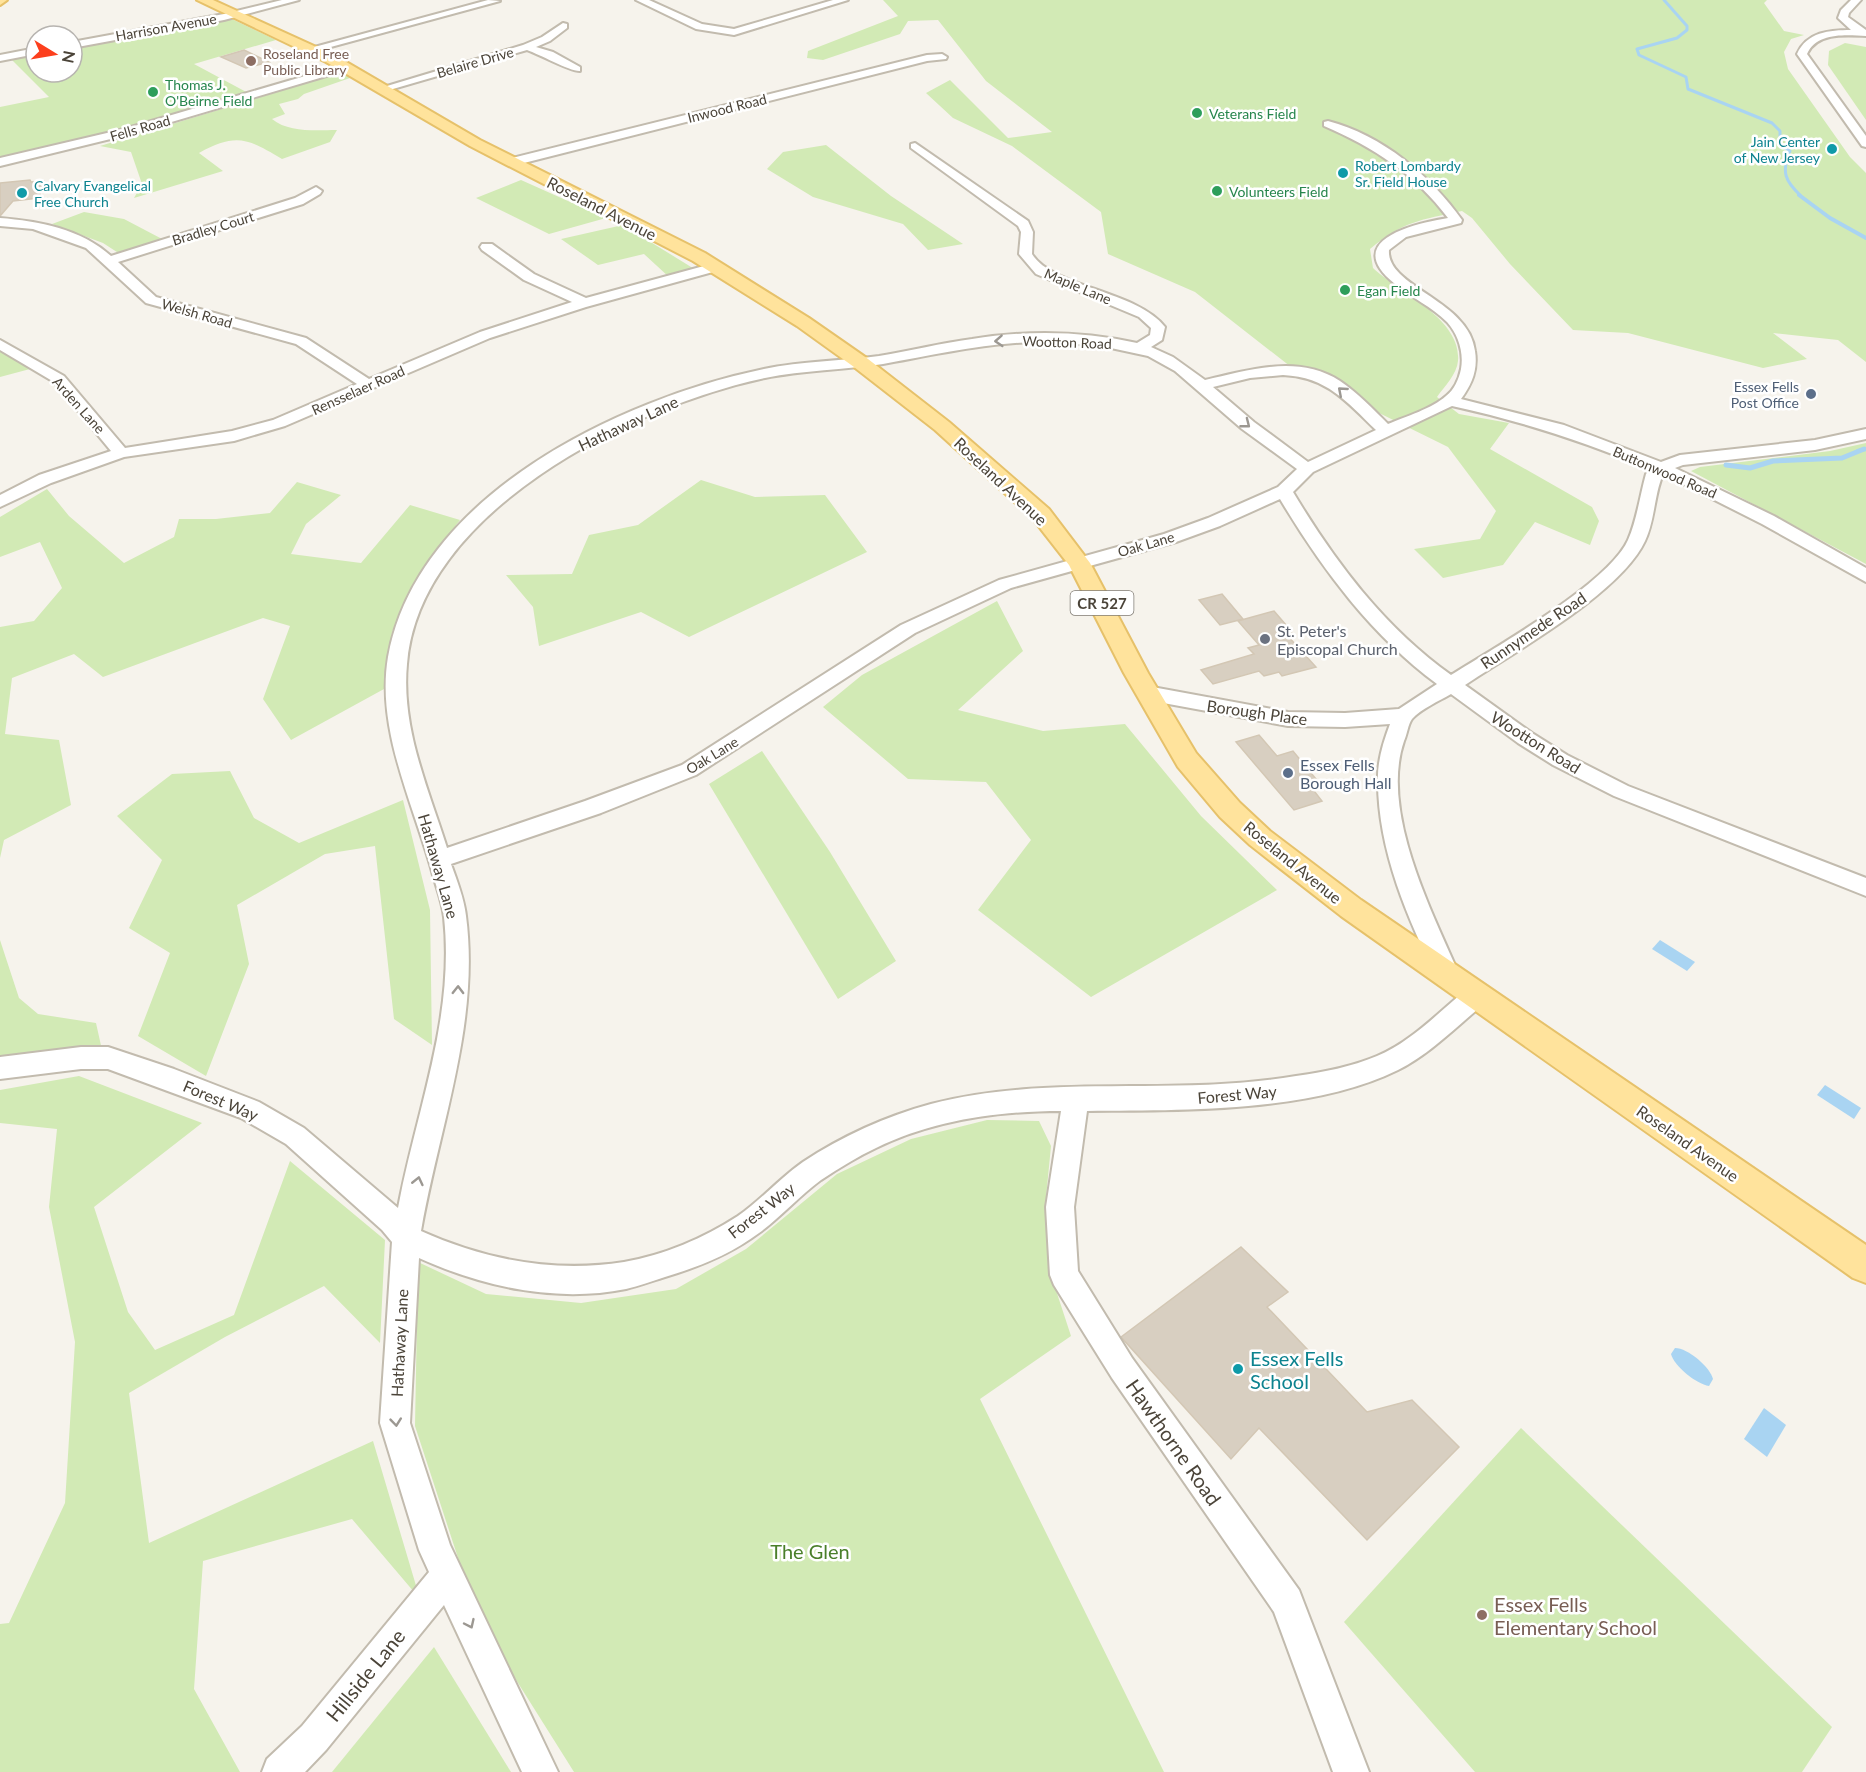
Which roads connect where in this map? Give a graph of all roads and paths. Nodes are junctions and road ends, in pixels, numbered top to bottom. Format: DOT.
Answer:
graph roads {
  1 [pos="203,0"];
  2 [pos="294,0"];
  3 [pos="641,0"];
  4 [pos="843,0"];
  5 [pos="1856,0"];
  6 [pos="495,1"];
  7 [pos="236,14"];
  8 [pos="563,26"];
  9 [pos="1863,32"];
  10 [pos="84,43"];
  11 [pos="528,47"];
  12 [pos="312,50"];
  13 [pos="24,53"];
  14 [pos="942,57"];
  15 [pos="0,58"];
  16 [pos="346,67"];
  17 [pos="576,69"];
  18 [pos="382,89"];
  19 [pos="1328,124"];
  20 [pos="1866,144"];
  21 [pos="915,146"];
  22 [pos="0,162"];
  23 [pos="512,162"];
  24 [pos="316,191"];
  25 [pos="0,222"];
  26 [pos="487,247"];
  27 [pos="108,261"];
  28 [pos="715,267"];
  29 [pos="585,303"];
  30 [pos="0,344"];
  31 [pos="1140,348"];
  32 [pos="861,363"];
  33 [pos="368,385"];
  34 [pos="1203,385"];
  35 [pos="1450,401"];
  36 [pos="1385,430"];
  37 [pos="1866,434"];
  38 [pos="121,453"];
  39 [pos="1660,468"];
  40 [pos="1307,469"];
  41 [pos="1284,491"];
  42 [pos="0,502"];
  43 [pos="1079,563"];
  44 [pos="1866,576"];
  45 [pos="1450,684"];
  46 [pos="1147,693"];
  47 [pos="1404,716"];
  48 [pos="440,859"];
  49 [pos="1866,886"];
  50 [pos="1447,974"];
  51 [pos="1476,996"];
  52 [pos="0,1068"];
  53 [pos="1076,1100"];
  54 [pos="406,1238"];
  55 [pos="1866,1266"];
  56 [pos="447,1575"];
  57 [pos="280,1772"];
  58 [pos="540,1772"];
  59 [pos="1351,1772"];
  1 -- 7 [label="main road, Roseland Avenue / CR 527"];
  2 -- 7 [label="street, Harrison Avenue"];
  3 -- 4 [label="street"];
  5 -- 9 [label="street"];
  6 -- 12 [label="street"];
  7 -- 10 [label="street, Harrison Avenue"];
  7 -- 12 [label="main road, Roseland Avenue / CR 527"];
  8 -- 11 [label="street, Belaire Drive"];
  9 -- 20 [label="street"];
  11 -- 17 [label="street"];
  11 -- 18 [label="street, Belaire Drive"];
  12 -- 16 [label="main road, Roseland Avenue / CR 527"];
  13 -- 15 [label="street"];
  14 -- 23 [label="street, Inwood Road"];
  16 -- 18 [label="main road, Roseland Avenue / CR 527"];
  16 -- 22 [label="street, Fells Road"];
  18 -- 23 [label="main road, Roseland Avenue / CR 527"];
  19 -- 35 [label="street"];
  21 -- 31 [label="street, Maple Lane"];
  23 -- 28 [label="main road, Roseland Avenue / CR 527"];
  24 -- 27 [label="street, Bradley Court"];
  25 -- 27 [label="street, Welsh Road"];
  26 -- 29 [label="street"];
  27 -- 33 [label="street, Welsh Road"];
  28 -- 29 [label="street, Rensselaer Road"];
  28 -- 32 [label="main road, Roseland Avenue / CR 527"];
  29 -- 33 [label="street, Rensselaer Road"];
  30 -- 38 [label="street, Arden Lane"];
  31 -- 32 [label="street, Wootton Road, one-way"];
  31 -- 34 [label="street, Wootton Road"];
  32 -- 43 [label="main road, Roseland Avenue / CR 527"];
  32 -- 48 [label="street, Hathaway Lane"];
  33 -- 38 [label="street, Rensselaer Road"];
  36 -- 34 [label="street, one-way"];
  34 -- 40 [label="street, Wootton Road, one-way"];
  35 -- 36 [label="street, Oak Lane"];
  35 -- 39 [label="street, Buttonwood Road"];
  36 -- 40 [label="street, Oak Lane"];
  37 -- 39 [label="street"];
  38 -- 42 [label="street, Rensselaer Road"];
  39 -- 44 [label="street, Buttonwood Road"];
  39 -- 45 [label="street, Runnymede Road"];
  40 -- 41 [label="street, Oak Lane"];
  41 -- 43 [label="street, Oak Lane"];
  41 -- 45 [label="street, Wootton Road"];
  43 -- 46 [label="main road, Roseland Avenue / CR 527"];
  43 -- 48 [label="street, Oak Lane"];
  45 -- 47 [label="street, Runnymede Road"];
  45 -- 49 [label="street, Wootton Road"];
  46 -- 47 [label="street, Borough Place"];
  46 -- 50 [label="main road, Roseland Avenue / CR 527"];
  47 -- 50 [label="street"];
  54 -- 48 [label="street, Hathaway Lane, one-way"];
  50 -- 51 [label="main road, Roseland Avenue / CR 527"];
  51 -- 53 [label="street, Forest Way"];
  51 -- 55 [label="main road, Roseland Avenue / CR 527"];
  52 -- 54 [label="street, Forest Way"];
  53 -- 54 [label="street, Forest Way"];
  53 -- 59 [label="street, Hawthorne Road"];
  54 -- 56 [label="street, Hathaway Lane, one-way"];
  56 -- 57 [label="street, Hillside Lane"];
  56 -- 58 [label="street, Hathaway Lane, one-way"];
}
